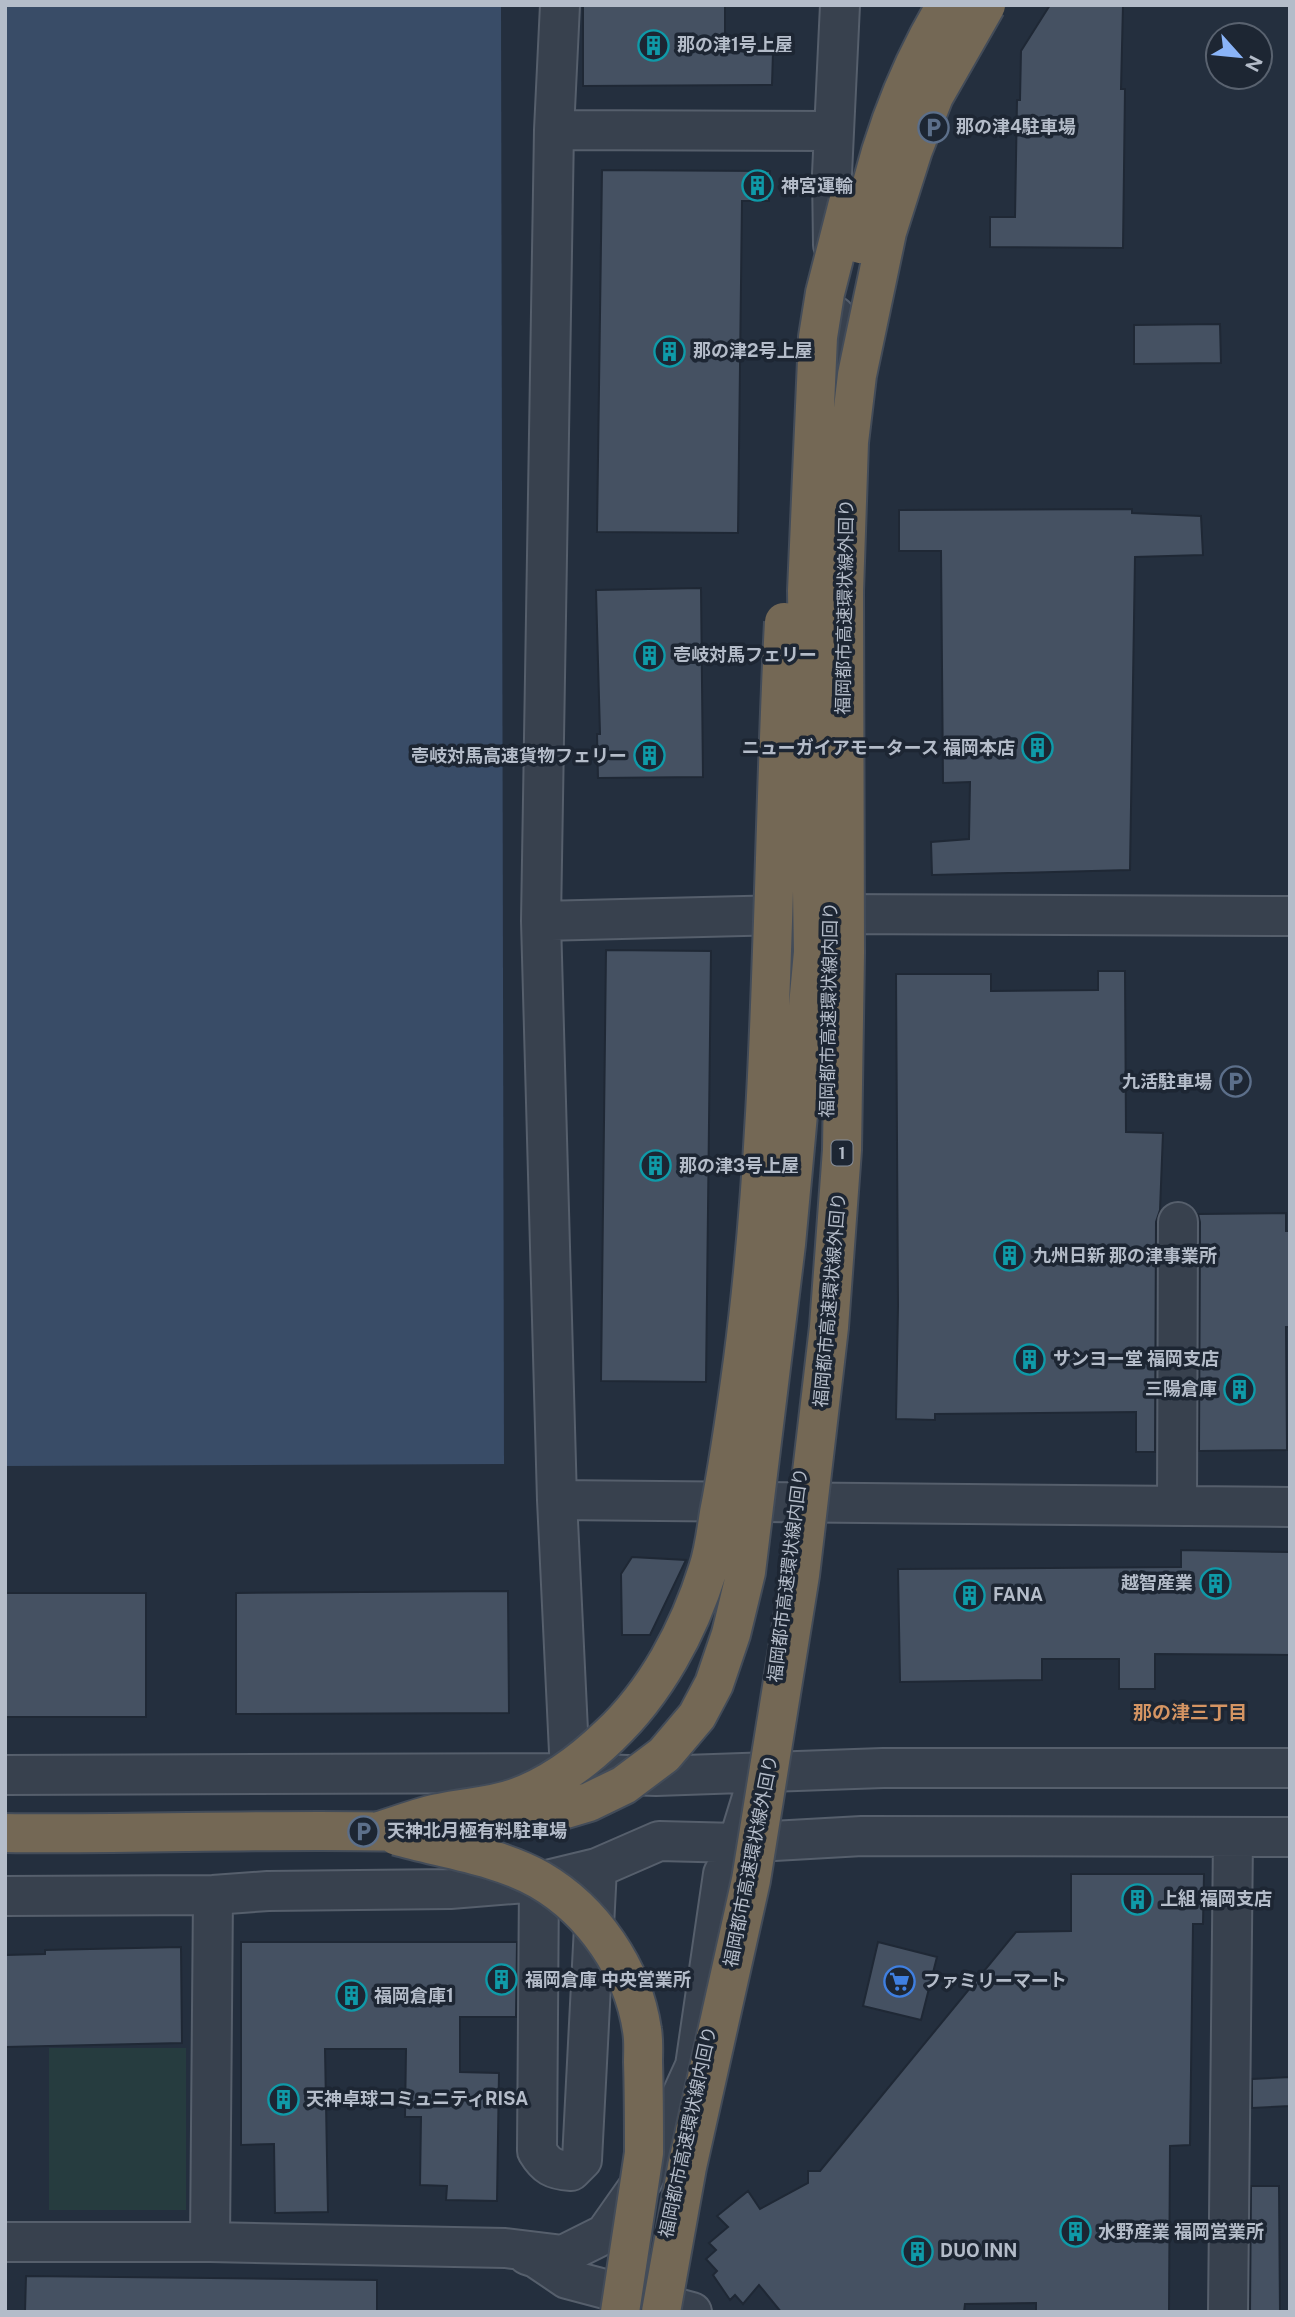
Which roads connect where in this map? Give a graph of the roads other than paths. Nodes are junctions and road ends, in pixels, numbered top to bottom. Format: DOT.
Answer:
graph roads {
  1 [pos="560,5"];
  2 [pos="840,5"];
  3 [pos="930,5"];
  4 [pos="946,5"];
  5 [pos="961,5"];
  6 [pos="986,5"];
  7 [pos="554,130"];
  8 [pos="834,131"];
  9 [pos="829,914"];
  10 [pos="1290,916"];
  11 [pos="541,920"];
  12 [pos="1178,1222"];
  13 [pos="557,1500"];
  14 [pos="821,1504"];
  15 [pos="1177,1506"];
  16 [pos="1290,1507"];
  17 [pos="1290,1768"];
  18 [pos="570,1773"];
  19 [pos="759,1773"];
  20 [pos="5,1775"];
  21 [pos="396,1831"];
  22 [pos="5,1834"];
  23 [pos="1233,1837"];
  24 [pos="1290,1837"];
  25 [pos="738,1843"];
  26 [pos="597,1867"];
  27 [pos="539,1882"];
  28 [pos="213,1895"];
  29 [pos="5,1896"];
  30 [pos="643,2180"];
  31 [pos="5,2242"];
  32 [pos="210,2242"];
  33 [pos="505,2248"];
  34 [pos="606,2305"];
  35 [pos="653,2312"];
  36 [pos="661,2312"];
  37 [pos="692,2312"];
  38 [pos="1227,2312"];
  1 -- 7 [label="street"];
  2 -- 8 [label="street"];
  3 -- 21 [label="highway, bridge"];
  4 -- 35 [label="highway, 福岡都市高速環状線内回り, bridge"];
  5 -- 21 [label="highway, bridge"];
  6 -- 36 [label="highway, 福岡都市高速環状線外回り / 1, bridge"];
  7 -- 8 [label="street"];
  7 -- 11 [label="street"];
  8 -- 9 [label="street"];
  9 -- 10 [label="street"];
  9 -- 11 [label="street"];
  9 -- 14 [label="street"];
  11 -- 13 [label="street"];
  12 -- 15 [label="street"];
  13 -- 14 [label="street"];
  13 -- 18 [label="street"];
  14 -- 15 [label="street"];
  14 -- 19 [label="street"];
  15 -- 16 [label="street"];
  17 -- 19 [label="street"];
  18 -- 19 [label="street"];
  18 -- 20 [label="street"];
  19 -- 25 [label="street"];
  21 -- 22 [label="highway"];
  21 -- 34 [label="highway, bridge"];
  23 -- 24 [label="street"];
  23 -- 25 [label="street"];
  23 -- 38 [label="street"];
  25 -- 26 [label="street"];
  25 -- 30 [label="street"];
  26 -- 27 [label="street"];
  26 -- 27 [label="street"];
  27 -- 28 [label="street"];
  28 -- 29 [label="street"];
  28 -- 32 [label="street"];
  30 -- 33 [label="street"];
  30 -- 34 [label="street"];
  31 -- 32 [label="street"];
  32 -- 33 [label="street"];
  33 -- 34 [label="street"];
  34 -- 37 [label="street"];
}
